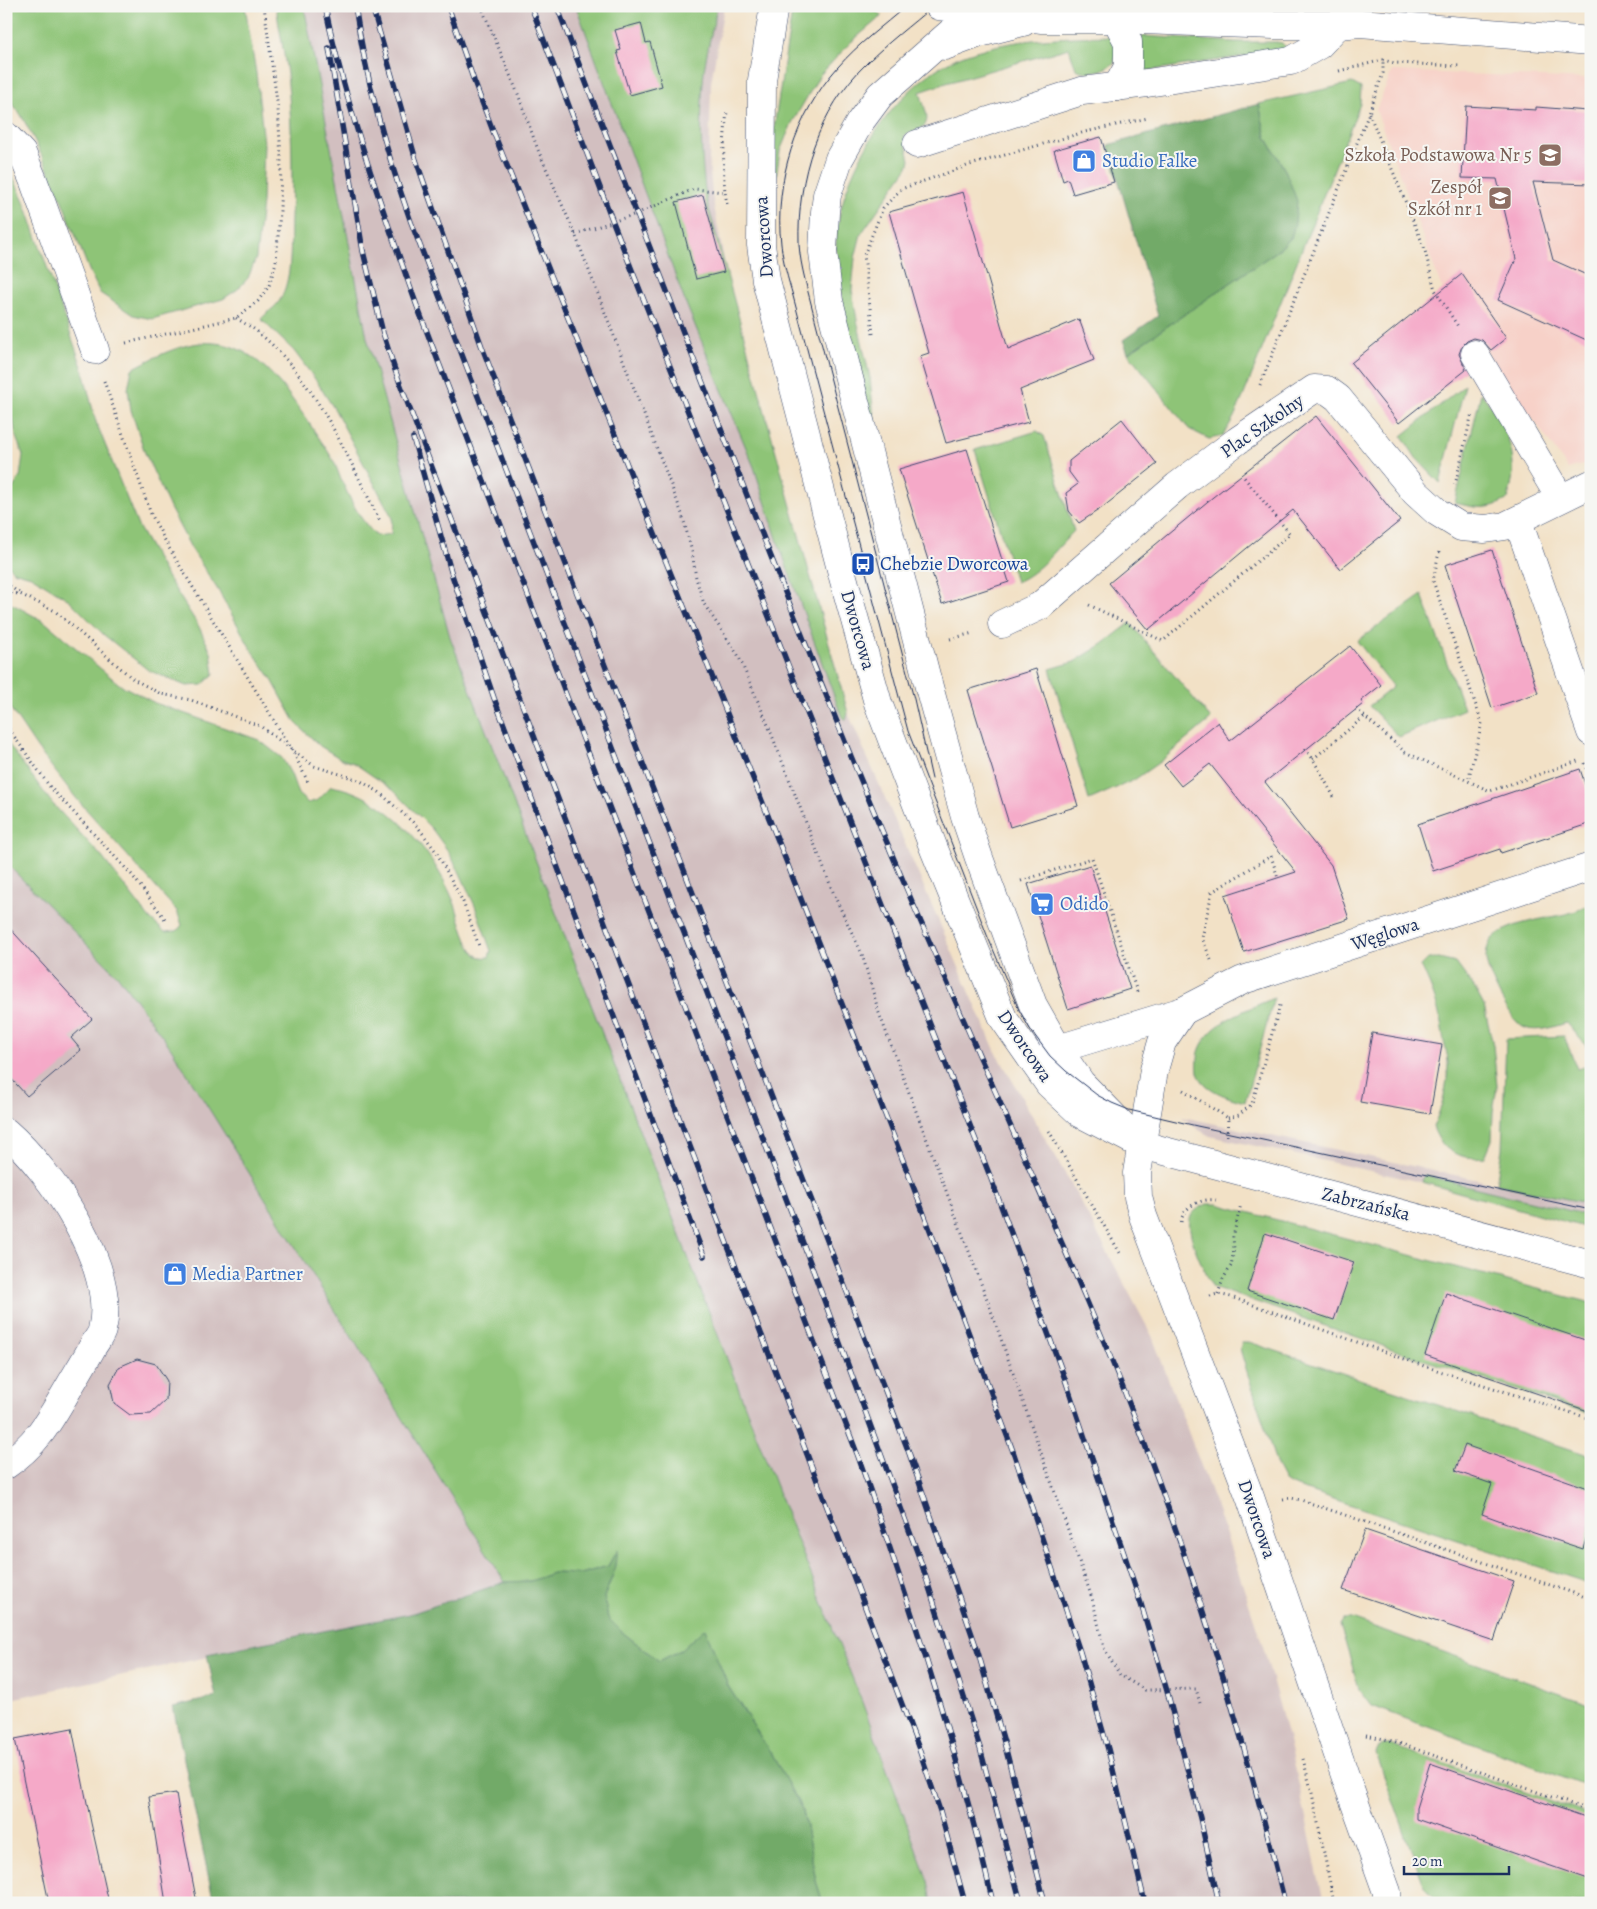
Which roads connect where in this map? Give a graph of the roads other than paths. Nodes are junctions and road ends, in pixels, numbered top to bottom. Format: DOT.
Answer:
graph roads {
  1 [pos="774,6"];
  2 [pos="940,6"];
  3 [pos="1309,6"];
  4 [pos="978,8"];
  5 [pos="1042,19"];
  6 [pos="1116,19"];
  7 [pos="1349,24"];
  8 [pos="1591,41"];
  9 [pos="929,53"];
  10 [pos="1117,87"];
  11 [pos="6,136"];
  12 [pos="917,144"];
  13 [pos="95,350"];
  14 [pos="1480,360"];
  15 [pos="1591,484"];
  16 [pos="1560,498"];
  17 [pos="1518,521"];
  18 [pos="1002,624"];
  19 [pos="1591,732"];
  20 [pos="1591,867"];
  21 [pos="1183,1011"];
  22 [pos="1058,1049"];
  23 [pos="1049,1084"];
  24 [pos="6,1132"];
  25 [pos="1142,1145"];
  26 [pos="1591,1264"];
  27 [pos="6,1465"];
  28 [pos="1391,1899"];
  1 -- 23 [label="main road, Dworcowa"];
  2 -- 4 [label="main road"];
  3 -- 7 [label="main road"];
  4 -- 5 [label="main road"];
  4 -- 9 [label="main road"];
  5 -- 6 [label="main road"];
  5 -- 9 [label="main road"];
  6 -- 7 [label="main road"];
  6 -- 10 [label="main road"];
  7 -- 8 [label="main road"];
  7 -- 10 [label="main road"];
  9 -- 22 [label="main road, Dworcowa"];
  10 -- 12 [label="main road"];
  11 -- 13 [label="main road"];
  14 -- 16 [label="main road"];
  15 -- 16 [label="main road, Plac Szkolny"];
  16 -- 17 [label="main road, Plac Szkolny"];
  17 -- 18 [label="main road, Plac Szkolny"];
  17 -- 19 [label="main road"];
  20 -- 21 [label="main road, Węglowa"];
  21 -- 22 [label="main road, Węglowa"];
  21 -- 25 [label="main road, Węglowa"];
  22 -- 23 [label="main road"];
  22 -- 25 [label="main road, Dworcowa"];
  23 -- 25 [label="main road, Dworcowa"];
  24 -- 27 [label="main road"];
  25 -- 26 [label="main road, Zabrzańska"];
  25 -- 28 [label="main road, Dworcowa"];
}
